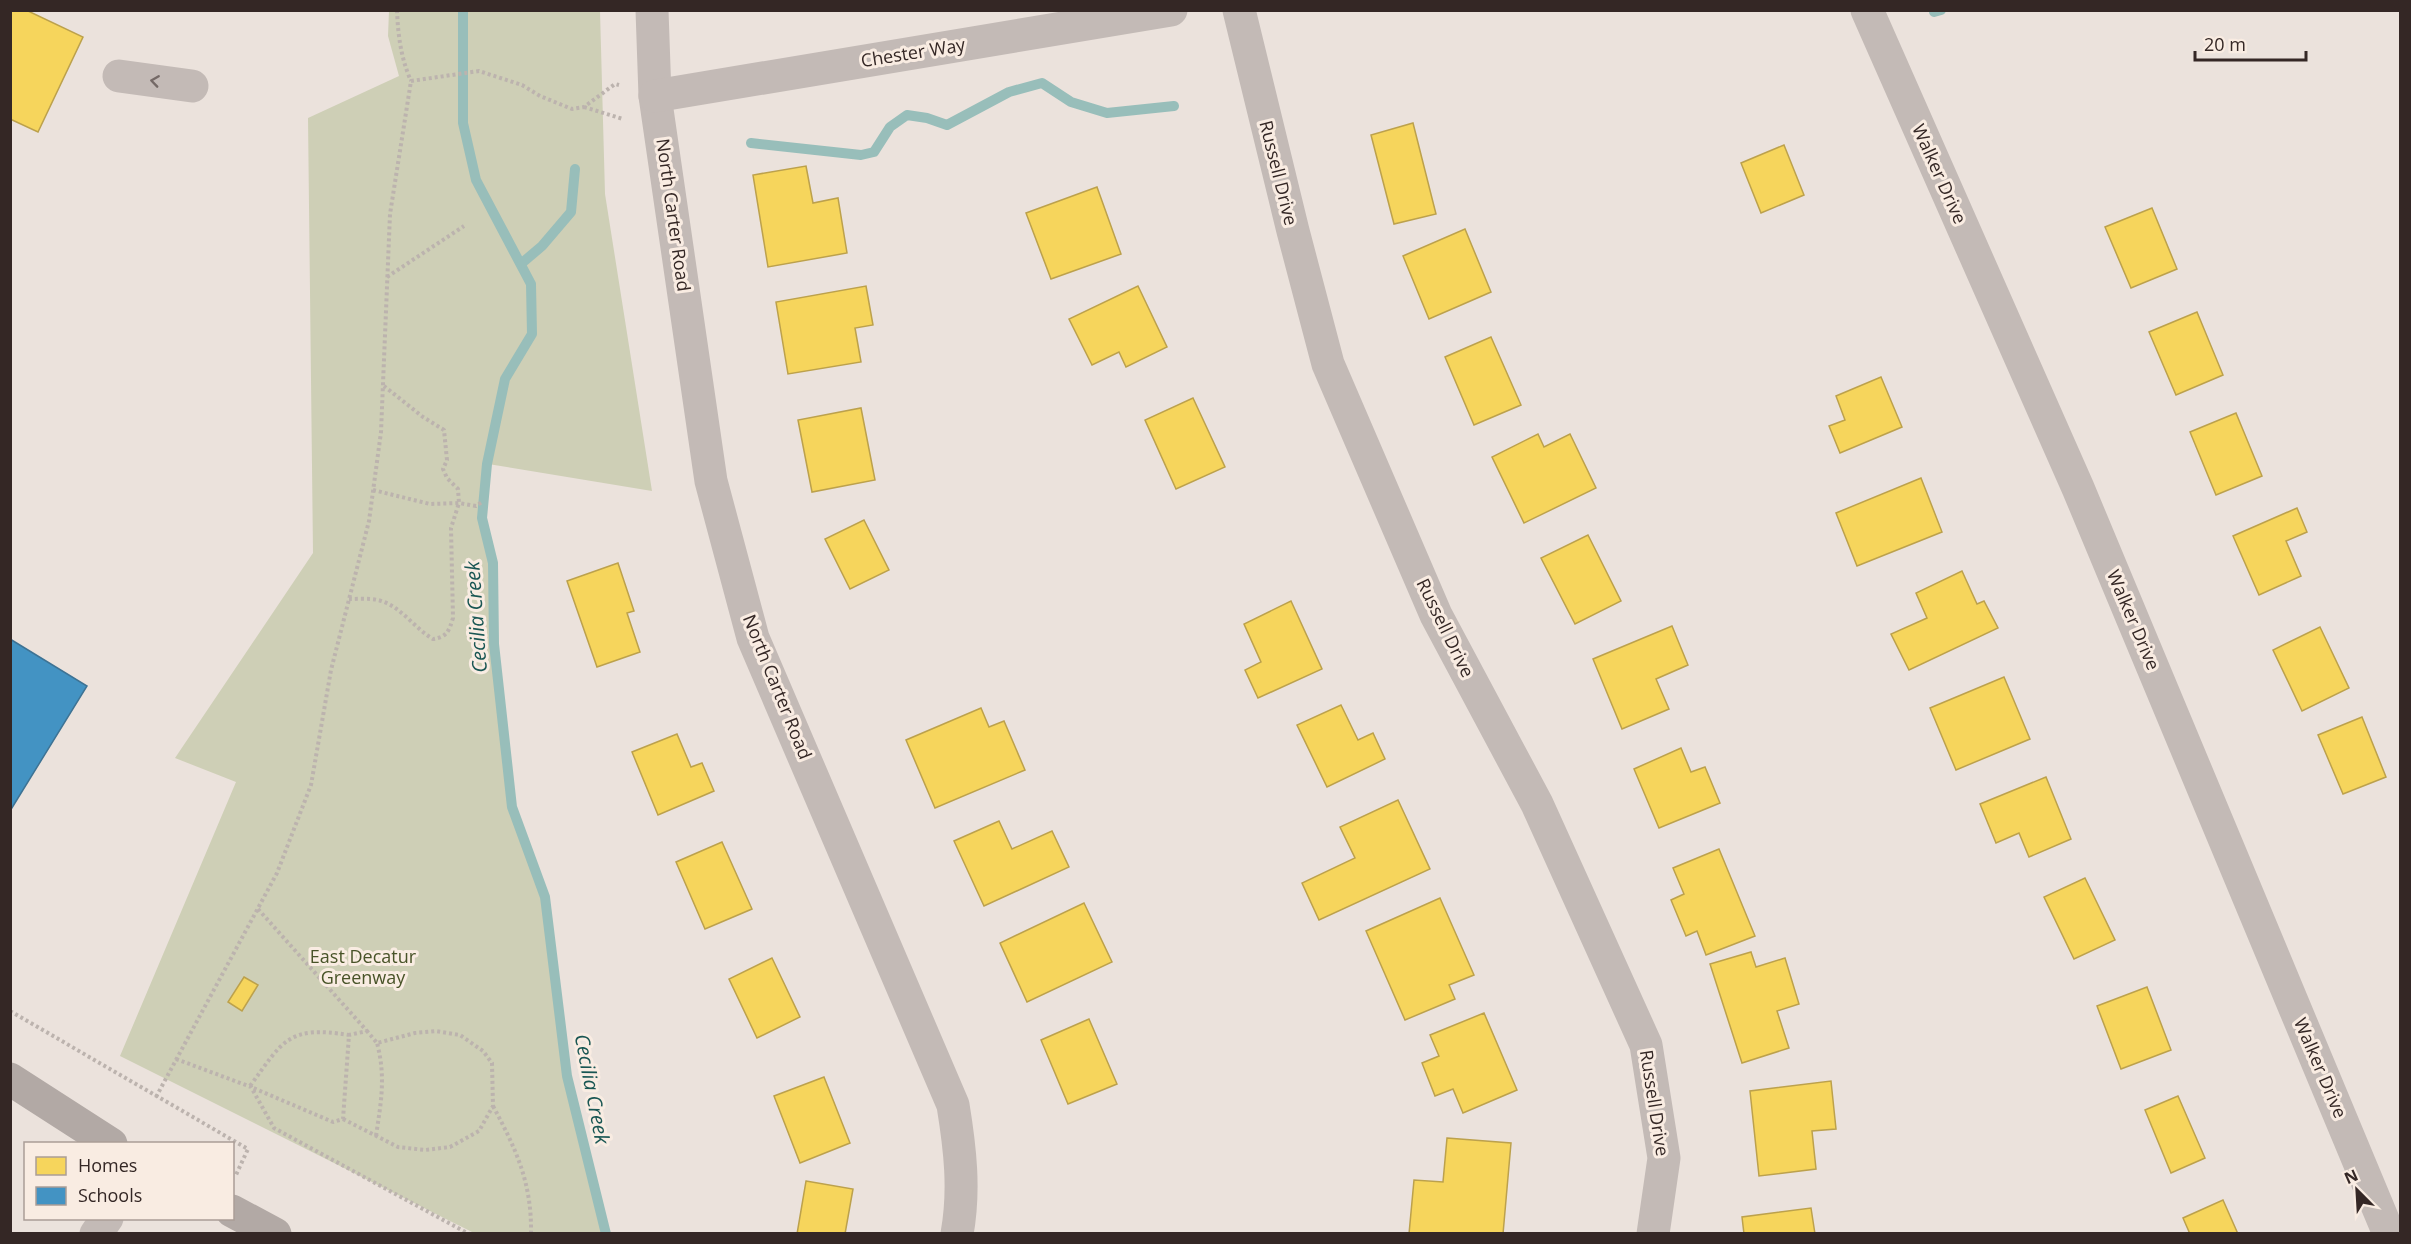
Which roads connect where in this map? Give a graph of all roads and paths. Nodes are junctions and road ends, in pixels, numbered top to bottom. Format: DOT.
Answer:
graph roads {
  1 [pos="397,10"];
  2 [pos="652,10"];
  3 [pos="1172,10"];
  4 [pos="1239,10"];
  5 [pos="1867,10"];
  6 [pos="119,76"];
  7 [pos="411,81"];
  8 [pos="192,86"];
  9 [pos="656,96"];
  10 [pos="464,226"];
  11 [pos="387,277"];
  12 [pos="383,386"];
  13 [pos="373,490"];
  14 [pos="482,502"];
  15 [pos="459,503"];
  16 [pos="349,598"];
  17 [pos="258,909"];
  18 [pos="10,1011"];
  19 [pos="367,1032"];
  20 [pos="350,1035"];
  21 [pos="377,1043"];
  22 [pos="177,1059"];
  23 [pos="10,1079"];
  24 [pos="250,1086"];
  25 [pos="156,1097"];
  26 [pos="493,1106"];
  27 [pos="343,1119"];
  28 [pos="376,1136"];
  29 [pos="109,1142"];
  30 [pos="234,1179"];
  31 [pos="234,1212"];
  32 [pos="106,1220"];
  33 [pos="96,1233"];
  34 [pos="274,1233"];
  35 [pos="469,1233"];
  36 [pos="531,1233"];
  37 [pos="957,1233"];
  38 [pos="1653,1233"];
  39 [pos="2389,1233"];
  1 -- 7 [label="path"];
  2 -- 9 [label="street, North Carter Road"];
  3 -- 9 [label="street, Chester Way"];
  4 -- 38 [label="street, Russell Drive"];
  5 -- 39 [label="street, Walker Drive"];
  8 -- 6 [label="street, one-way"];
  7 -- 9 [label="path"];
  7 -- 11 [label="path"];
  9 -- 37 [label="street, North Carter Road"];
  10 -- 11 [label="path"];
  11 -- 12 [label="path"];
  12 -- 13 [label="path"];
  12 -- 15 [label="path"];
  13 -- 15 [label="path"];
  13 -- 16 [label="path"];
  14 -- 15 [label="path"];
  15 -- 16 [label="path"];
  16 -- 17 [label="path"];
  17 -- 19 [label="path"];
  17 -- 22 [label="path"];
  18 -- 25 [label="path"];
  19 -- 20 [label="path"];
  19 -- 21 [label="path"];
  20 -- 24 [label="path"];
  20 -- 27 [label="path"];
  21 -- 26 [label="path"];
  21 -- 28 [label="path"];
  22 -- 24 [label="path"];
  22 -- 25 [label="path"];
  23 -- 29 [label="main road"];
  24 -- 27 [label="path"];
  24 -- 35 [label="path"];
  25 -- 30 [label="path"];
  26 -- 28 [label="path"];
  26 -- 36 [label="path"];
  27 -- 28 [label="path"];
  31 -- 34 [label="main road"];
  32 -- 33 [label="street"];
}
